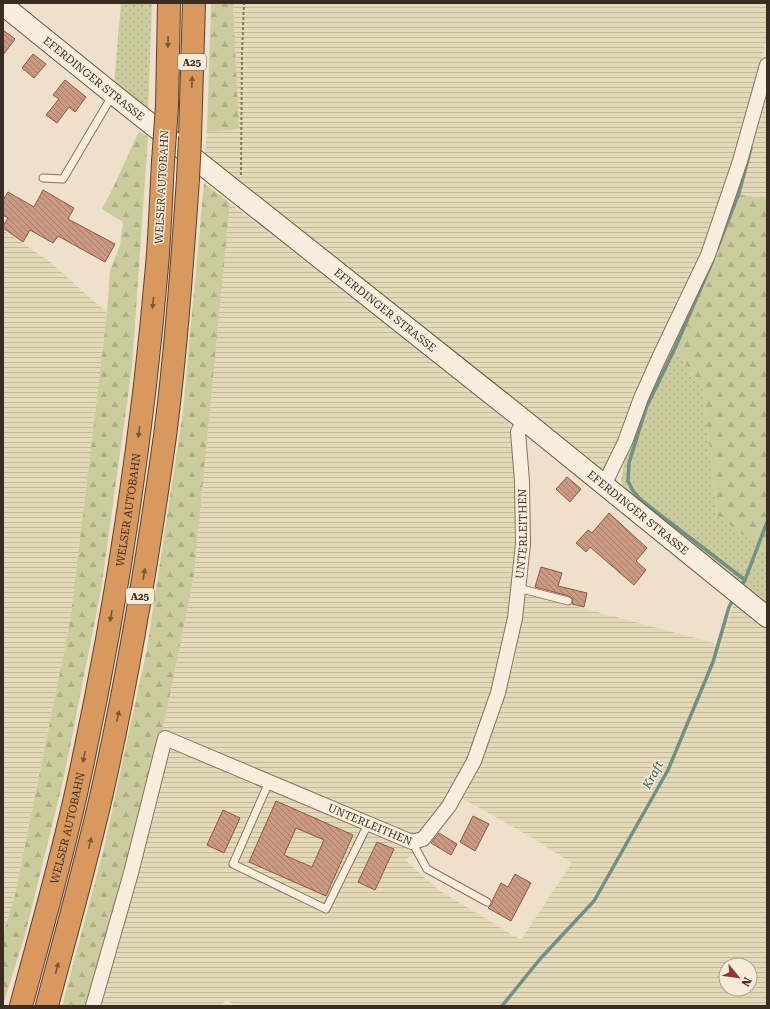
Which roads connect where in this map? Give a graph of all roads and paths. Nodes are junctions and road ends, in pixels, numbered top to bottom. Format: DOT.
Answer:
graph roads {
  1 [pos="169,3"];
  2 [pos="194,3"];
  3 [pos="244,3"];
  4 [pos="3,5"];
  5 [pos="767,65"];
  6 [pos="113,94"];
  7 [pos="43,178"];
  8 [pos="235,191"];
  9 [pos="524,420"];
  10 [pos="604,485"];
  11 [pos="518,588"];
  12 [pos="568,601"];
  13 [pos="767,617"];
  14 [pos="269,782"];
  15 [pos="368,824"];
  16 [pos="412,842"];
  17 [pos="487,902"];
  18 [pos="21,1006"];
  19 [pos="47,1006"];
  20 [pos="93,1006"];
  1 -- 18 [label="highway, WELSER AUTOBAHN / A25, one-way, bridge"];
  19 -- 2 [label="highway, A25, one-way, bridge"];
  3 -- 8 [label="path"];
  4 -- 6 [label="main road, EFERDINGER STRASSE"];
  5 -- 10 [label="street"];
  6 -- 7 [label="lane"];
  6 -- 8 [label="main road, EFERDINGER STRASSE"];
  8 -- 9 [label="main road, EFERDINGER STRASSE"];
  9 -- 10 [label="main road, EFERDINGER STRASSE"];
  9 -- 11 [label="street, UNTERLEITHEN"];
  10 -- 13 [label="main road, EFERDINGER STRASSE"];
  11 -- 12 [label="lane"];
  11 -- 16 [label="street, UNTERLEITHEN"];
  14 -- 15 [label="street, UNTERLEITHEN"];
  14 -- 15 [label="lane"];
  14 -- 20 [label="street, UNTERLEITHEN"];
  15 -- 16 [label="street, UNTERLEITHEN"];
  16 -- 17 [label="lane"];
}
